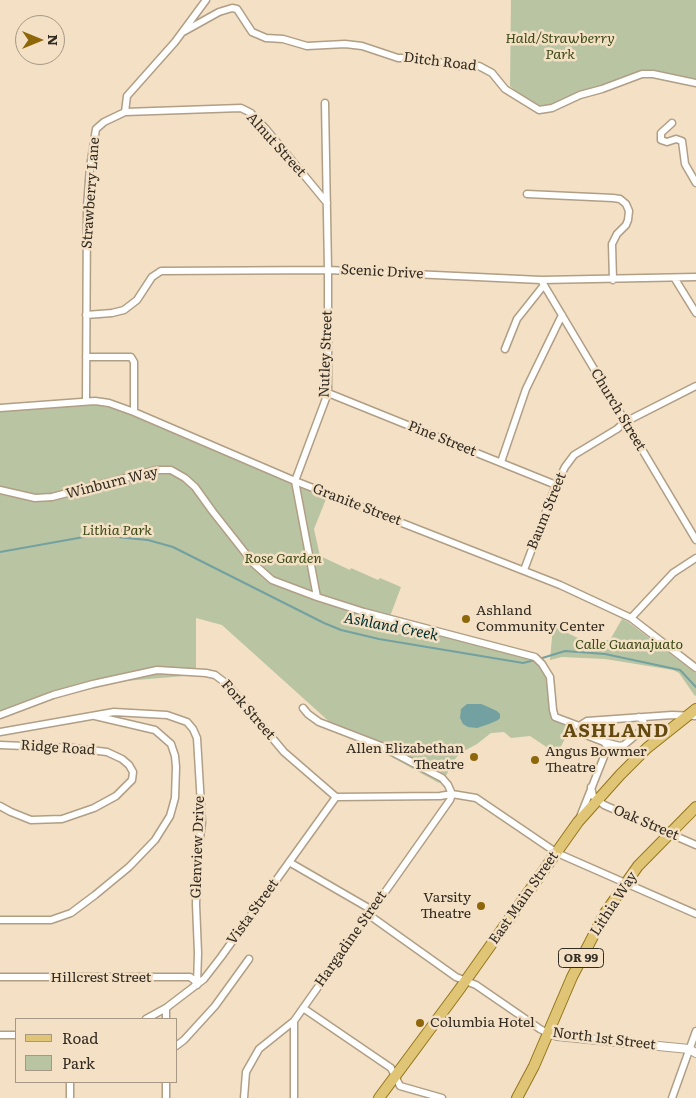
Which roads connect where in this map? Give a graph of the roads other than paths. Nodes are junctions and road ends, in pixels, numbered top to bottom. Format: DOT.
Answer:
graph roads {
  1 [pos="206,0"];
  2 [pos="183,32"];
  3 [pos="696,83"];
  4 [pos="325,102"];
  5 [pos="125,112"];
  6 [pos="672,124"];
  7 [pos="696,183"];
  8 [pos="528,194"];
  9 [pos="327,203"];
  10 [pos="328,270"];
  11 [pos="696,277"];
  12 [pos="676,279"];
  13 [pos="613,280"];
  14 [pos="543,282"];
  15 [pos="696,313"];
  16 [pos="86,315"];
  17 [pos="562,315"];
  18 [pos="506,349"];
  19 [pos="86,357"];
  20 [pos="696,386"];
  21 [pos="328,393"];
  22 [pos="86,401"];
  23 [pos="0,408"];
  24 [pos="134,412"];
  25 [pos="625,422"];
  26 [pos="501,462"];
  27 [pos="295,481"];
  28 [pos="556,485"];
  29 [pos="0,490"];
  30 [pos="696,540"];
  31 [pos="696,558"];
  32 [pos="524,570"];
  33 [pos="317,598"];
  34 [pos="631,618"];
  35 [pos="696,668"];
  36 [pos="303,708"];
  37 [pos="693,713"];
  38 [pos="0,714"];
  39 [pos="93,715"];
  40 [pos="639,717"];
  41 [pos="579,726"];
  42 [pos="0,732"];
  43 [pos="604,742"];
  44 [pos="0,744"];
  45 [pos="592,785"];
  46 [pos="452,794"];
  47 [pos="336,797"];
  48 [pos="597,800"];
  49 [pos="0,806"];
  50 [pos="696,808"];
  51 [pos="578,822"];
  52 [pos="669,834"];
  53 [pos="696,845"];
  54 [pos="557,853"];
  55 [pos="289,862"];
  56 [pos="626,883"];
  57 [pos="370,912"];
  58 [pos="696,914"];
  59 [pos="0,920"];
  60 [pos="249,959"];
  61 [pos="0,978"];
  62 [pos="466,980"];
  63 [pos="198,985"];
  64 [pos="166,1008"];
  65 [pos="303,1008"];
  66 [pos="148,1018"];
  67 [pos="166,1018"];
  68 [pos="294,1021"];
  69 [pos="696,1031"];
  70 [pos="548,1033"];
  71 [pos="0,1035"];
  72 [pos="15,1035"];
  73 [pos="178,1044"];
  74 [pos="692,1051"];
  75 [pos="395,1077"];
  76 [pos="70,1083"];
  77 [pos="166,1083"];
  78 [pos="70,1098"];
  79 [pos="166,1098"];
  80 [pos="244,1098"];
  81 [pos="294,1098"];
  82 [pos="379,1098"];
  83 [pos="442,1098"];
  84 [pos="517,1098"];
  85 [pos="672,1098"];
  1 -- 2 [label="street"];
  2 -- 3 [label="street, Ditch Road"];
  2 -- 5 [label="street"];
  4 -- 9 [label="street, Nutley Street"];
  5 -- 9 [label="street, Alnut Street"];
  5 -- 16 [label="street, Strawberry Lane"];
  6 -- 7 [label="street"];
  8 -- 13 [label="street"];
  9 -- 10 [label="street, Nutley Street"];
  10 -- 14 [label="street, Scenic Drive"];
  10 -- 16 [label="street, Scenic Drive"];
  10 -- 21 [label="street, Nutley Street"];
  11 -- 12 [label="street, Scenic Drive"];
  12 -- 13 [label="street, Scenic Drive"];
  12 -- 15 [label="street"];
  13 -- 14 [label="street, Scenic Drive"];
  14 -- 17 [label="street, Church Street"];
  14 -- 18 [label="street"];
  16 -- 19 [label="street, Strawberry Lane"];
  17 -- 25 [label="street, Church Street"];
  17 -- 26 [label="street"];
  19 -- 22 [label="street, Strawberry Lane"];
  19 -- 24 [label="street"];
  20 -- 25 [label="street, Baum Street"];
  21 -- 26 [label="street, Pine Street"];
  21 -- 27 [label="street, Nutley Street"];
  22 -- 23 [label="street, Granite Street"];
  22 -- 24 [label="street, Granite Street"];
  24 -- 27 [label="street, Granite Street"];
  25 -- 28 [label="street, Baum Street"];
  25 -- 30 [label="street, Church Street"];
  26 -- 28 [label="street, Pine Street"];
  27 -- 32 [label="street, Granite Street"];
  27 -- 33 [label="street"];
  28 -- 32 [label="street, Baum Street"];
  29 -- 33 [label="street, Winburn Way"];
  31 -- 34 [label="street"];
  32 -- 34 [label="street, Granite Street"];
  33 -- 41 [label="street, Winburn Way"];
  34 -- 35 [label="street, Granite Street"];
  36 -- 46 [label="street"];
  37 -- 40 [label="street"];
  37 -- 48 [label="main road, East Main Street"];
  38 -- 47 [label="street, Fork Street"];
  39 -- 42 [label="street, Glenview Drive"];
  39 -- 59 [label="street"];
  39 -- 63 [label="street, Glenview Drive"];
  40 -- 41 [label="street"];
  40 -- 43 [label="street"];
  41 -- 43 [label="street, Winburn Way"];
  43 -- 45 [label="street"];
  44 -- 49 [label="street, Ridge Road"];
  45 -- 48 [label="street"];
  45 -- 51 [label="street"];
  46 -- 47 [label="street"];
  46 -- 54 [label="street"];
  46 -- 57 [label="street, Hargadine Street"];
  47 -- 55 [label="street, Vista Street"];
  48 -- 51 [label="main road, East Main Street"];
  48 -- 52 [label="street, Oak Street"];
  50 -- 52 [label="main road, Lithia Way / OR 99"];
  51 -- 54 [label="main road, East Main Street"];
  52 -- 53 [label="street, Oak Street"];
  52 -- 56 [label="main road, Lithia Way / OR 99"];
  54 -- 56 [label="street"];
  54 -- 62 [label="main road, East Main Street"];
  55 -- 57 [label="street, North 1st Street"];
  55 -- 63 [label="street, Vista Street"];
  56 -- 58 [label="street"];
  56 -- 70 [label="main road, Lithia Way / OR 99"];
  57 -- 62 [label="street, North 1st Street"];
  57 -- 65 [label="street, Hargadine Street"];
  60 -- 73 [label="street"];
  61 -- 63 [label="street, Hillcrest Street"];
  62 -- 70 [label="street, North 1st Street"];
  62 -- 75 [label="main road, East Main Street"];
  63 -- 64 [label="street, Vista Street"];
  64 -- 66 [label="street, Vista Street"];
  64 -- 67 [label="street"];
  65 -- 68 [label="street, Hargadine Street"];
  65 -- 75 [label="street"];
  68 -- 80 [label="street, Hargadine Street"];
  68 -- 81 [label="street"];
  69 -- 74 [label="street"];
  70 -- 74 [label="street, North 1st Street"];
  70 -- 84 [label="main road, Lithia Way / OR 99"];
  71 -- 72 [label="street"];
  74 -- 85 [label="street"];
  75 -- 82 [label="main road, East Main Street"];
  75 -- 83 [label="street"];
  76 -- 78 [label="street"];
  77 -- 79 [label="street"];
}
